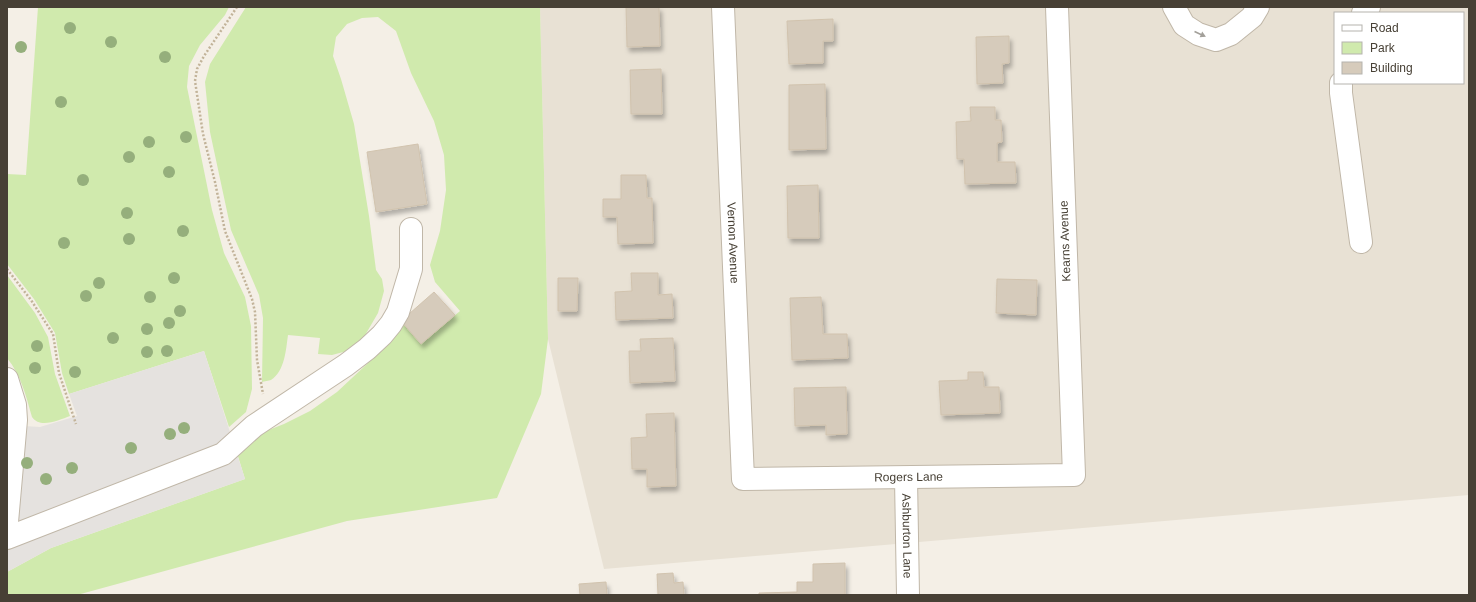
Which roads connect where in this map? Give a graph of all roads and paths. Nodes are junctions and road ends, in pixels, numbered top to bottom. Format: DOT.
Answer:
graph roads {
  1 [pos="238,7"];
  2 [pos="723,7"];
  3 [pos="1057,7"];
  4 [pos="1174,7"];
  5 [pos="1258,7"];
  6 [pos="1341,84"];
  7 [pos="411,229"];
  8 [pos="1361,242"];
  9 [pos="7,269"];
  10 [pos="7,379"];
  11 [pos="268,416"];
  12 [pos="76,424"];
  13 [pos="1074,475"];
  14 [pos="906,478"];
  15 [pos="743,480"];
  16 [pos="7,522"];
  17 [pos="7,538"];
  18 [pos="908,595"];
  1 -- 11 [label="path"];
  2 -- 15 [label="street, Vernon Avenue"];
  3 -- 13 [label="street, Kearns Avenue"];
  4 -- 5 [label="street, one-way"];
  6 -- 8 [label="street"];
  7 -- 11 [label="street"];
  9 -- 12 [label="path"];
  10 -- 16 [label="street"];
  11 -- 17 [label="street"];
  13 -- 14 [label="street, Rogers Lane"];
  14 -- 15 [label="street, Rogers Lane"];
  14 -- 18 [label="street, Ashburton Lane"];
}
